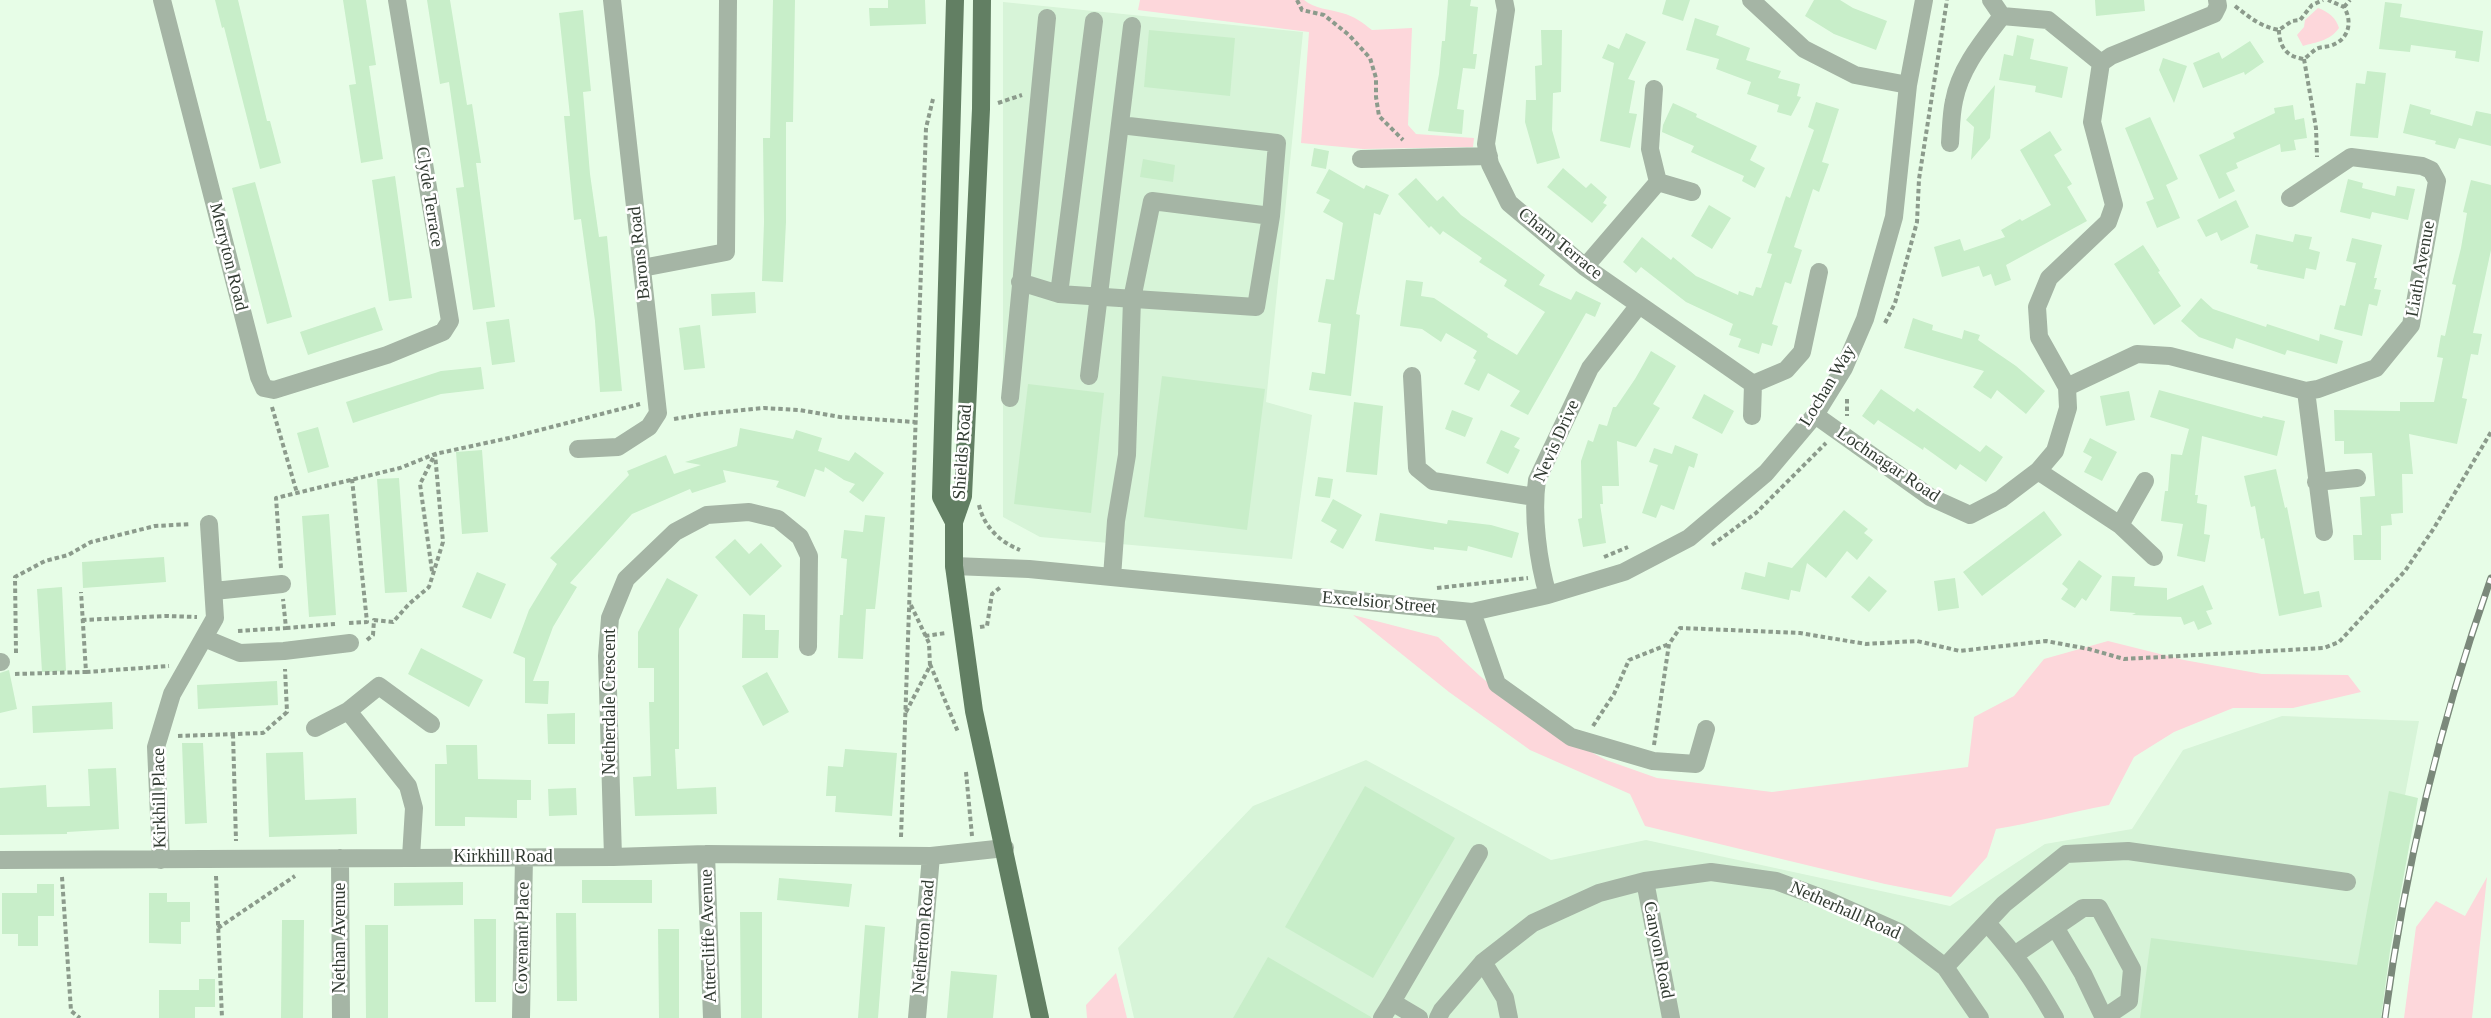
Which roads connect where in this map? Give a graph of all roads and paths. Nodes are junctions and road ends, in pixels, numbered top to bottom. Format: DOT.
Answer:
graph roads {
  1 [pos="162,0"];
  2 [pos="397,0"];
  3 [pos="612,0"];
  4 [pos="728,0"];
  5 [pos="955,0"];
  6 [pos="982,0"];
  7 [pos="1297,0"];
  8 [pos="1504,0"];
  9 [pos="1751,0"];
  10 [pos="1924,0"];
  11 [pos="1991,0"];
  12 [pos="2217,0"];
  13 [pos="2227,0"];
  14 [pos="2326,0"];
  15 [pos="2350,0"];
  16 [pos="1769,7"];
  17 [pos="2344,7"];
  18 [pos="2002,16"];
  19 [pos="1047,18"];
  20 [pos="1094,21"];
  21 [pos="1132,26"];
  22 [pos="2279,30"];
  23 [pos="2304,59"];
  24 [pos="2101,63"];
  25 [pos="1908,85"];
  26 [pos="1654,89"];
  27 [pos="934,94"];
  28 [pos="1038,103"];
  29 [pos="981,109"];
  30 [pos="1120,125"];
  31 [pos="1950,143"];
  32 [pos="1407,144"];
  33 [pos="1489,156"];
  34 [pos="1361,159"];
  35 [pos="2318,179"];
  36 [pos="1658,182"];
  37 [pos="1692,192"];
  38 [pos="2290,198"];
  39 [pos="1271,216"];
  40 [pos="1585,267"];
  41 [pos="642,268"];
  42 [pos="1818,272"];
  43 [pos="1020,282"];
  44 [pos="1059,294"];
  45 [pos="1099,297"];
  46 [pos="1132,299"];
  47 [pos="1639,305"];
  48 [pos="1089,376"];
  49 [pos="1412,376"];
  50 [pos="1753,384"];
  51 [pos="2067,387"];
  52 [pos="264,388"];
  53 [pos="2306,391"];
  54 [pos="1010,398"];
  55 [pos="656,399"];
  56 [pos="1815,415"];
  57 [pos="1752,416"];
  58 [pos="915,422"];
  59 [pos="651,423"];
  60 [pos="2491,432"];
  61 [pos="578,449"];
  62 [pos="435,454"];
  63 [pos="2038,471"];
  64 [pos="2357,478"];
  65 [pos="351,479"];
  66 [pos="2145,481"];
  67 [pos="2316,482"];
  68 [pos="297,493"];
  69 [pos="1535,497"];
  70 [pos="954,522"];
  71 [pos="209,524"];
  72 [pos="2120,525"];
  73 [pos="2324,532"];
  74 [pos="1632,545"];
  75 [pos="2154,557"];
  76 [pos="1600,558"];
  77 [pos="954,566"];
  78 [pos="432,575"];
  79 [pos="1542,575"];
  80 [pos="1112,577"];
  81 [pos="282,584"];
  82 [pos="1433,588"];
  83 [pos="214,591"];
  84 [pos="81,592"];
  85 [pos="1548,595"];
  86 [pos="909,600"];
  87 [pos="1472,612"];
  88 [pos="82,620"];
  89 [pos="374,620"];
  90 [pos="367,622"];
  91 [pos="210,627"];
  92 [pos="285,628"];
  93 [pos="350,643"];
  94 [pos="1670,644"];
  95 [pos="808,647"];
  96 [pos="284,651"];
  97 [pos="8,661"];
  98 [pos="930,663"];
  99 [pos="189,665"];
  100 [pos="86,672"];
  101 [pos="348,711"];
  102 [pos="905,715"];
  103 [pos="431,724"];
  104 [pos="315,728"];
  105 [pos="1706,729"];
  106 [pos="233,734"];
  107 [pos="960,736"];
  108 [pos="159,737"];
  109 [pos="1571,737"];
  110 [pos="1653,761"];
  111 [pos="965,768"];
  112 [pos="1005,848"];
  113 [pos="972,851"];
  114 [pos="706,854"];
  115 [pos="1479,854"];
  116 [pos="902,856"];
  117 [pos="931,856"];
  118 [pos="332,857"];
  119 [pos="411,857"];
  120 [pos="524,857"];
  121 [pos="613,857"];
  122 [pos="61,858"];
  123 [pos="215,858"];
  124 [pos="236,858"];
  125 [pos="0,860"];
  126 [pos="161,860"];
  127 [pos="1711,872"];
  128 [pos="1645,881"];
  129 [pos="2347,882"];
  130 [pos="1987,923"];
  131 [pos="2055,927"];
  132 [pos="218,928"];
  133 [pos="2016,954"];
  134 [pos="1483,962"];
  135 [pos="1945,967"];
  136 [pos="1387,1010"];
  137 [pos="80,1018"];
  138 [pos="222,1018"];
  139 [pos="341,1018"];
  140 [pos="521,1018"];
  141 [pos="712,1018"];
  142 [pos="917,1018"];
  143 [pos="1040,1018"];
  144 [pos="1419,1018"];
  145 [pos="1438,1018"];
  146 [pos="1509,1018"];
  147 [pos="1671,1018"];
  148 [pos="1980,1018"];
  149 [pos="2055,1018"];
  150 [pos="2104,1018"];
  1 -- 52 [label="street, Merryton Road"];
  2 -- 52 [label="street, Clyde Terrace"];
  3 -- 41 [label="street, Barons Road"];
  4 -- 41 [label="street"];
  5 -- 70 [label="main road, Shields Road"];
  6 -- 29 [label="main road, Shields Road"];
  7 -- 32 [label="path"];
  8 -- 33 [label="street, Charn Terrace"];
  9 -- 16 [label="street"];
  10 -- 25 [label="street, Lochan Way"];
  11 -- 18 [label="street"];
  12 -- 24 [label="street"];
  13 -- 22 [label="path"];
  14 -- 17 [label="path"];
  14 -- 22 [label="path"];
  15 -- 17 [label="path"];
  16 -- 25 [label="street"];
  17 -- 23 [label="path"];
  18 -- 24 [label="street"];
  18 -- 31 [label="street"];
  19 -- 28 [label="street"];
  20 -- 44 [label="street"];
  21 -- 30 [label="street"];
  22 -- 23 [label="path"];
  23 -- 35 [label="path"];
  24 -- 51 [label="street"];
  25 -- 56 [label="street, Lochan Way"];
  26 -- 36 [label="street"];
  27 -- 58 [label="path"];
  28 -- 29 [label="path"];
  28 -- 43 [label="street"];
  29 -- 70 [label="main road, Shields Road"];
  30 -- 39 [label="street"];
  30 -- 45 [label="street"];
  33 -- 34 [label="street"];
  33 -- 40 [label="street, Charn Terrace"];
  35 -- 38 [label="street, Liath Avenue"];
  35 -- 53 [label="street, Liath Avenue"];
  36 -- 37 [label="street"];
  36 -- 40 [label="street"];
  39 -- 46 [label="street"];
  39 -- 46 [label="street"];
  40 -- 47 [label="street, Charn Terrace"];
  41 -- 55 [label="street, Barons Road"];
  42 -- 50 [label="street"];
  43 -- 44 [label="street"];
  43 -- 54 [label="street"];
  44 -- 45 [label="street"];
  45 -- 46 [label="street"];
  45 -- 48 [label="street"];
  46 -- 80 [label="street"];
  47 -- 50 [label="street, Charn Terrace"];
  47 -- 69 [label="street, Nevis Drive"];
  49 -- 69 [label="street"];
  50 -- 57 [label="street"];
  51 -- 53 [label="street"];
  51 -- 63 [label="street, Lochnagar Road"];
  52 -- 68 [label="path"];
  53 -- 67 [label="street"];
  55 -- 59 [label="street, Barons Road"];
  55 -- 62 [label="path"];
  56 -- 63 [label="street, Lochnagar Road"];
  56 -- 85 [label="street, Lochan Way"];
  58 -- 59 [label="path"];
  58 -- 86 [label="path"];
  59 -- 61 [label="street"];
  60 -- 94 [label="path"];
  62 -- 65 [label="path"];
  62 -- 78 [label="path"];
  62 -- 78 [label="path"];
  63 -- 72 [label="street"];
  64 -- 67 [label="street"];
  65 -- 68 [label="path"];
  65 -- 90 [label="path"];
  66 -- 72 [label="street"];
  67 -- 73 [label="street"];
  68 -- 81 [label="path"];
  69 -- 79 [label="street, Nevis Drive"];
  70 -- 77 [label="main road"];
  71 -- 83 [label="street"];
  71 -- 97 [label="path"];
  72 -- 75 [label="street"];
  74 -- 76 [label="path"];
  77 -- 80 [label="street, Excelsior Street"];
  77 -- 112 [label="main road"];
  78 -- 89 [label="path"];
  79 -- 82 [label="path"];
  79 -- 85 [label="street, Nevis Drive"];
  80 -- 87 [label="street, Excelsior Street"];
  81 -- 83 [label="street"];
  81 -- 92 [label="path"];
  83 -- 91 [label="street"];
  84 -- 88 [label="path"];
  85 -- 87 [label="street, Lochan Way"];
  86 -- 98 [label="path"];
  86 -- 102 [label="path"];
  87 -- 109 [label="street"];
  88 -- 91 [label="path"];
  88 -- 100 [label="path"];
  89 -- 90 [label="path"];
  89 -- 93 [label="path"];
  90 -- 92 [label="path"];
  91 -- 92 [label="path"];
  91 -- 96 [label="street"];
  91 -- 99 [label="street, Kirkhill Place"];
  93 -- 96 [label="street"];
  94 -- 109 [label="path"];
  94 -- 110 [label="path"];
  95 -- 121 [label="street, Netherdale Crescent"];
  96 -- 106 [label="path"];
  97 -- 100 [label="path"];
  98 -- 102 [label="path"];
  98 -- 107 [label="path"];
  99 -- 100 [label="path"];
  99 -- 108 [label="street, Kirkhill Place"];
  101 -- 103 [label="street"];
  101 -- 104 [label="street"];
  101 -- 119 [label="street"];
  102 -- 116 [label="path"];
  105 -- 110 [label="street"];
  106 -- 108 [label="path"];
  106 -- 124 [label="path"];
  108 -- 126 [label="street, Kirkhill Place"];
  109 -- 110 [label="street"];
  111 -- 113 [label="path"];
  112 -- 113 [label="street, Kirkhill Road"];
  112 -- 143 [label="main road"];
  113 -- 117 [label="street, Kirkhill Road"];
  114 -- 116 [label="street, Kirkhill Road"];
  114 -- 121 [label="street, Kirkhill Road"];
  114 -- 141 [label="street, Attercliffe Avenue"];
  115 -- 136 [label="street"];
  116 -- 117 [label="street, Kirkhill Road"];
  117 -- 142 [label="street, Netherton Road"];
  118 -- 119 [label="street, Kirkhill Road"];
  118 -- 124 [label="street, Kirkhill Road"];
  118 -- 132 [label="path"];
  118 -- 139 [label="street, Nethan Avenue"];
  119 -- 120 [label="street, Kirkhill Road"];
  120 -- 121 [label="street, Kirkhill Road"];
  120 -- 140 [label="street, Covenant Place"];
  122 -- 125 [label="street, Kirkhill Road"];
  122 -- 126 [label="street, Kirkhill Road"];
  122 -- 137 [label="path"];
  123 -- 124 [label="street, Kirkhill Road"];
  123 -- 126 [label="street, Kirkhill Road"];
  123 -- 132 [label="path"];
  127 -- 128 [label="street, Canyon Road"];
  127 -- 135 [label="street, Netherhall Road"];
  128 -- 134 [label="street, Canyon Road"];
  128 -- 147 [label="street, Canyon Road"];
  129 -- 130 [label="street"];
  130 -- 133 [label="street"];
  130 -- 135 [label="street"];
  131 -- 133 [label="street"];
  131 -- 150 [label="street"];
  131 -- 150 [label="street"];
  132 -- 138 [label="path"];
  133 -- 149 [label="street"];
  134 -- 145 [label="street, Canyon Road"];
  134 -- 146 [label="street"];
  135 -- 148 [label="street, Netherhall Road"];
  136 -- 144 [label="street"];
}
